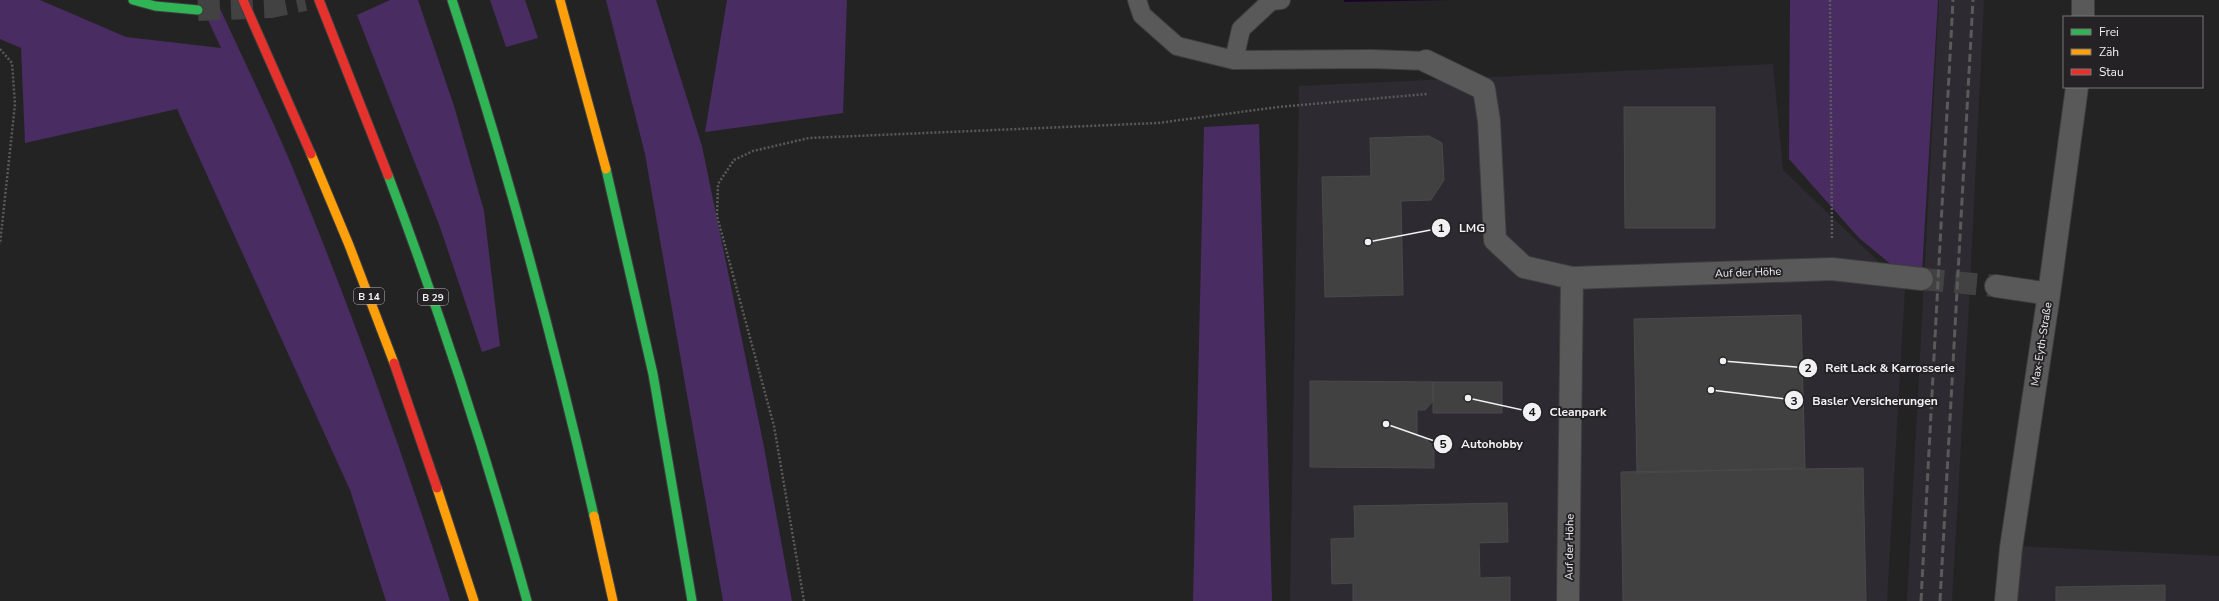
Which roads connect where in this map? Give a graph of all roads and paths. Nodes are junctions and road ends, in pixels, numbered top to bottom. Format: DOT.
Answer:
graph roads {
  1 [pos="133,0"];
  2 [pos="243,0"];
  3 [pos="319,0"];
  4 [pos="452,0"];
  5 [pos="560,0"];
  6 [pos="1137,0"];
  7 [pos="1281,0"];
  8 [pos="1830,0"];
  9 [pos="2082,0"];
  10 [pos="198,10"];
  11 [pos="2083,16"];
  12 [pos="0,49"];
  13 [pos="1234,60"];
  14 [pos="1426,61"];
  15 [pos="2077,88"];
  16 [pos="1428,94"];
  17 [pos="0,244"];
  18 [pos="1832,269"];
  19 [pos="1572,278"];
  20 [pos="1922,279"];
  21 [pos="1996,286"];
  22 [pos="2049,294"];
  23 [pos="474,601"];
  24 [pos="527,601"];
  25 [pos="613,601"];
  26 [pos="692,601"];
  27 [pos="804,601"];
  28 [pos="1568,601"];
  29 [pos="2006,601"];
  1 -- 10 [label="highway"];
  2 -- 23 [label="highway, B 14"];
  3 -- 24 [label="highway, B 29"];
  4 -- 25 [label="highway"];
  5 -- 26 [label="highway"];
  6 -- 13 [label="lane"];
  7 -- 13 [label="lane"];
  8 -- 18 [label="path"];
  9 -- 11 [label="street"];
  12 -- 17 [label="path"];
  13 -- 14 [label="lane"];
  14 -- 19 [label="street, Auf der Höhe"];
  15 -- 22 [label="street, Max-Eyth-Straße"];
  16 -- 27 [label="path"];
  18 -- 19 [label="street, Auf der Höhe"];
  18 -- 20 [label="street, Auf der Höhe"];
  19 -- 28 [label="street, Auf der Höhe"];
  21 -- 22 [label="street"];
  22 -- 29 [label="street, Max-Eyth-Straße"];
}
